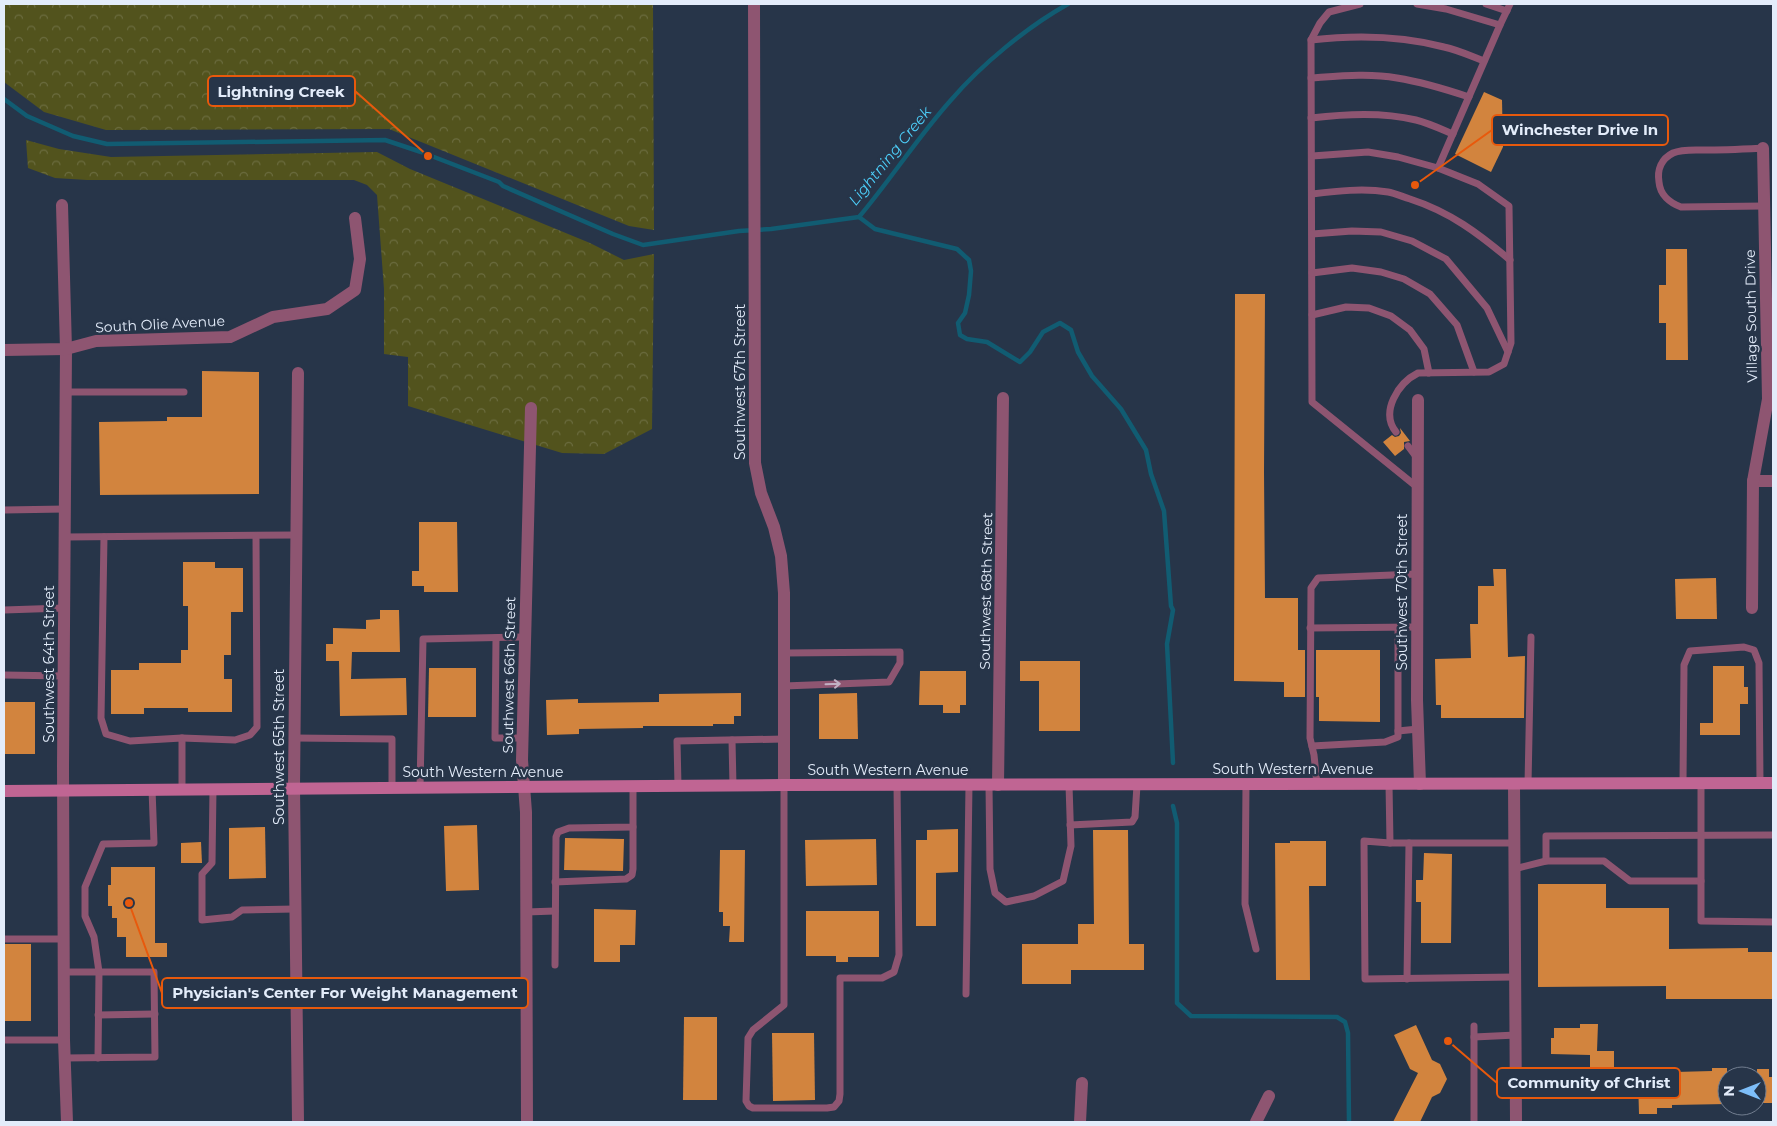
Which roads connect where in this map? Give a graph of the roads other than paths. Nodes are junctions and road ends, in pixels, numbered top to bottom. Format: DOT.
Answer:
graph roads {
  1 [pos="754,4"];
  2 [pos="1360,4"];
  3 [pos="1417,4"];
  4 [pos="1486,4"];
  5 [pos="1509,7"];
  6 [pos="1500,25"];
  7 [pos="1311,40"];
  8 [pos="1484,61"];
  9 [pos="1311,78"];
  10 [pos="1469,97"];
  11 [pos="1311,118"];
  12 [pos="1453,134"];
  13 [pos="1763,148"];
  14 [pos="1312,156"];
  15 [pos="1438,168"];
  16 [pos="1312,194"];
  17 [pos="62,205"];
  18 [pos="1764,206"];
  19 [pos="355,218"];
  20 [pos="1312,234"];
  21 [pos="1510,260"];
  22 [pos="1312,273"];
  23 [pos="1312,315"];
  24 [pos="66,349"];
  25 [pos="4,350"];
  26 [pos="1508,352"];
  27 [pos="1474,372"];
  28 [pos="298,373"];
  29 [pos="1429,373"];
  30 [pos="66,392"];
  31 [pos="184,392"];
  32 [pos="1003,398"];
  33 [pos="1418,400"];
  34 [pos="531,408"];
  35 [pos="1396,432"];
  36 [pos="1408,446"];
  37 [pos="1418,458"];
  38 [pos="1754,481"];
  39 [pos="1773,481"];
  40 [pos="1417,487"];
  41 [pos="65,509"];
  42 [pos="4,510"];
  43 [pos="296,535"];
  44 [pos="104,536"];
  45 [pos="256,536"];
  46 [pos="65,537"];
  47 [pos="1417,574"];
  48 [pos="64,608"];
  49 [pos="1752,608"];
  50 [pos="4,610"];
  51 [pos="1417,626"];
  52 [pos="1398,627"];
  53 [pos="1310,628"];
  54 [pos="525,637"];
  55 [pos="1531,637"];
  56 [pos="496,638"];
  57 [pos="784,652"];
  58 [pos="4,675"];
  59 [pos="64,676"];
  60 [pos="784,686"];
  61 [pos="1418,729"];
  62 [pos="1398,730"];
  63 [pos="182,738"];
  64 [pos="294,738"];
  65 [pos="523,738"];
  66 [pos="784,739"];
  67 [pos="732,740"];
  68 [pos="1312,746"];
  69 [pos="1683,783"];
  70 [pos="1701,783"];
  71 [pos="1760,783"];
  72 [pos="1773,783"];
  73 [pos="1137,784"];
  74 [pos="1246,784"];
  75 [pos="1317,784"];
  76 [pos="1389,784"];
  77 [pos="1420,784"];
  78 [pos="1514,784"];
  79 [pos="1528,784"];
  80 [pos="784,785"];
  81 [pos="897,785"];
  82 [pos="968,785"];
  83 [pos="994,785"];
  84 [pos="1069,785"];
  85 [pos="633,786"];
  86 [pos="678,786"];
  87 [pos="733,786"];
  88 [pos="524,787"];
  89 [pos="294,788"];
  90 [pos="392,788"];
  91 [pos="420,788"];
  92 [pos="152,789"];
  93 [pos="182,789"];
  94 [pos="213,789"];
  95 [pos="63,790"];
  96 [pos="4,791"];
  97 [pos="1070,825"];
  98 [pos="633,827"];
  99 [pos="1701,835"];
  100 [pos="1773,835"];
  101 [pos="1390,843"];
  102 [pos="1410,843"];
  103 [pos="1514,843"];
  104 [pos="1546,861"];
  105 [pos="1514,869"];
  106 [pos="1701,881"];
  107 [pos="555,882"];
  108 [pos="295,909"];
  109 [pos="555,911"];
  110 [pos="526,912"];
  111 [pos="1773,922"];
  112 [pos="4,939"];
  113 [pos="64,939"];
  114 [pos="1256,949"];
  115 [pos="555,965"];
  116 [pos="65,972"];
  117 [pos="99,972"];
  118 [pos="1515,977"];
  119 [pos="1407,979"];
  120 [pos="966,994"];
  121 [pos="155,1014"];
  122 [pos="98,1015"];
  123 [pos="1474,1026"];
  124 [pos="1516,1035"];
  125 [pos="1474,1037"];
  126 [pos="4,1040"];
  127 [pos="64,1040"];
  128 [pos="64,1058"];
  129 [pos="98,1058"];
  130 [pos="1082,1083"];
  131 [pos="1269,1096"];
  132 [pos="67,1122"];
  133 [pos="298,1122"];
  134 [pos="527,1122"];
  135 [pos="1080,1122"];
  136 [pos="1256,1122"];
  137 [pos="1474,1122"];
  138 [pos="1516,1122"];
  1 -- 57 [label="street, Southwest 67th Street"];
  2 -- 7 [label="lane"];
  3 -- 6 [label="lane"];
  4 -- 5 [label="lane"];
  5 -- 6 [label="lane"];
  6 -- 8 [label="lane"];
  7 -- 8 [label="lane"];
  7 -- 9 [label="lane"];
  8 -- 10 [label="lane"];
  9 -- 10 [label="lane"];
  9 -- 11 [label="lane"];
  10 -- 12 [label="lane"];
  11 -- 12 [label="lane"];
  11 -- 14 [label="lane"];
  12 -- 15 [label="lane"];
  13 -- 18 [label="street, Village South Drive"];
  13 -- 18 [label="lane"];
  14 -- 15 [label="lane"];
  14 -- 16 [label="lane"];
  15 -- 21 [label="lane"];
  16 -- 20 [label="lane"];
  16 -- 21 [label="lane"];
  17 -- 24 [label="street, Southwest 64th Street"];
  18 -- 38 [label="street, Village South Drive"];
  19 -- 24 [label="street, South Olie Avenue"];
  20 -- 22 [label="lane"];
  20 -- 26 [label="lane"];
  21 -- 26 [label="lane"];
  22 -- 23 [label="lane"];
  22 -- 27 [label="lane"];
  23 -- 29 [label="lane"];
  23 -- 40 [label="lane"];
  24 -- 25 [label="street, South Olie Avenue"];
  24 -- 30 [label="street, Southwest 64th Street"];
  26 -- 27 [label="lane"];
  27 -- 29 [label="lane"];
  28 -- 43 [label="street, Southwest 65th Street"];
  29 -- 35 [label="lane"];
  30 -- 31 [label="lane"];
  30 -- 41 [label="street, Southwest 64th Street"];
  32 -- 83 [label="street, Southwest 68th Street"];
  33 -- 37 [label="street, Southwest 70th Street"];
  34 -- 54 [label="street, Southwest 66th Street"];
  36 -- 37 [label="lane"];
  37 -- 40 [label="street, Southwest 70th Street"];
  38 -- 39 [label="street"];
  38 -- 49 [label="street, Village South Drive"];
  40 -- 47 [label="street, Southwest 70th Street"];
  41 -- 42 [label="lane"];
  41 -- 46 [label="street, Southwest 64th Street"];
  43 -- 45 [label="lane"];
  43 -- 64 [label="street, Southwest 65th Street"];
  44 -- 45 [label="lane"];
  44 -- 46 [label="lane"];
  44 -- 63 [label="lane"];
  45 -- 63 [label="lane"];
  46 -- 48 [label="street, Southwest 64th Street"];
  47 -- 51 [label="street, Southwest 70th Street"];
  47 -- 53 [label="lane"];
  48 -- 50 [label="lane"];
  48 -- 59 [label="street, Southwest 64th Street"];
  51 -- 52 [label="lane"];
  51 -- 61 [label="street, Southwest 70th Street"];
  52 -- 53 [label="lane"];
  52 -- 62 [label="lane"];
  53 -- 68 [label="lane"];
  54 -- 56 [label="lane"];
  54 -- 65 [label="street, Southwest 66th Street"];
  55 -- 79 [label="lane"];
  56 -- 65 [label="lane"];
  56 -- 91 [label="lane"];
  57 -- 60 [label="street, Southwest 67th Street"];
  60 -- 57 [label="lane, one-way"];
  58 -- 59 [label="lane"];
  59 -- 95 [label="street, Southwest 64th Street"];
  60 -- 66 [label="street, Southwest 67th Street"];
  61 -- 62 [label="lane"];
  61 -- 77 [label="street, Southwest 70th Street"];
  62 -- 68 [label="lane"];
  63 -- 93 [label="lane"];
  64 -- 89 [label="street, Southwest 65th Street"];
  64 -- 90 [label="lane"];
  65 -- 88 [label="street, Southwest 66th Street"];
  66 -- 67 [label="lane"];
  66 -- 80 [label="street, Southwest 67th Street"];
  67 -- 86 [label="lane"];
  67 -- 87 [label="lane"];
  68 -- 75 [label="lane"];
  69 -- 70 [label="main road, South Western Avenue"];
  69 -- 71 [label="lane"];
  69 -- 79 [label="main road, South Western Avenue"];
  70 -- 71 [label="main road, South Western Avenue"];
  70 -- 99 [label="lane"];
  71 -- 72 [label="main road, South Western Avenue"];
  73 -- 74 [label="main road, South Western Avenue"];
  73 -- 84 [label="main road, South Western Avenue"];
  73 -- 97 [label="lane"];
  74 -- 75 [label="main road, South Western Avenue"];
  74 -- 114 [label="lane"];
  75 -- 76 [label="main road, South Western Avenue"];
  76 -- 77 [label="main road, South Western Avenue"];
  76 -- 101 [label="lane"];
  77 -- 78 [label="main road, South Western Avenue"];
  78 -- 79 [label="main road, South Western Avenue"];
  78 -- 103 [label="street"];
  80 -- 81 [label="main road, South Western Avenue"];
  80 -- 81 [label="lane"];
  80 -- 87 [label="main road, South Western Avenue"];
  81 -- 82 [label="main road, South Western Avenue"];
  82 -- 83 [label="main road, South Western Avenue"];
  82 -- 120 [label="lane"];
  83 -- 84 [label="main road, South Western Avenue"];
  83 -- 97 [label="lane"];
  84 -- 97 [label="lane"];
  85 -- 86 [label="main road, South Western Avenue"];
  85 -- 88 [label="main road, South Western Avenue"];
  85 -- 98 [label="lane"];
  86 -- 87 [label="main road, South Western Avenue"];
  88 -- 91 [label="main road, South Western Avenue"];
  88 -- 110 [label="street, Southwest 66th Street"];
  89 -- 90 [label="main road, South Western Avenue"];
  89 -- 94 [label="main road, South Western Avenue"];
  89 -- 108 [label="street, Southwest 65th Street"];
  90 -- 91 [label="main road, South Western Avenue"];
  92 -- 93 [label="main road, South Western Avenue"];
  92 -- 95 [label="main road, South Western Avenue"];
  92 -- 117 [label="lane"];
  93 -- 94 [label="main road, South Western Avenue"];
  94 -- 108 [label="lane"];
  95 -- 96 [label="main road, South Western Avenue"];
  95 -- 113 [label="street, Southwest 64th Street"];
  98 -- 107 [label="lane"];
  98 -- 107 [label="lane"];
  99 -- 100 [label="lane"];
  99 -- 104 [label="lane"];
  99 -- 106 [label="lane"];
  101 -- 102 [label="lane"];
  101 -- 119 [label="lane"];
  102 -- 103 [label="lane"];
  102 -- 119 [label="lane"];
  103 -- 105 [label="street"];
  104 -- 105 [label="lane"];
  104 -- 106 [label="lane"];
  105 -- 118 [label="street"];
  106 -- 111 [label="lane"];
  107 -- 109 [label="lane"];
  108 -- 133 [label="street, Southwest 65th Street"];
  109 -- 110 [label="lane"];
  109 -- 115 [label="lane"];
  110 -- 134 [label="street, Southwest 66th Street"];
  112 -- 113 [label="lane"];
  113 -- 116 [label="street, Southwest 64th Street"];
  116 -- 117 [label="lane"];
  116 -- 127 [label="street, Southwest 64th Street"];
  117 -- 121 [label="lane"];
  117 -- 122 [label="lane"];
  118 -- 119 [label="lane"];
  118 -- 124 [label="street"];
  121 -- 122 [label="lane"];
  121 -- 129 [label="lane"];
  122 -- 129 [label="lane"];
  123 -- 125 [label="lane"];
  124 -- 125 [label="lane"];
  124 -- 138 [label="street"];
  125 -- 137 [label="lane"];
  126 -- 127 [label="lane"];
  127 -- 128 [label="street, Southwest 64th Street"];
  128 -- 129 [label="lane"];
  128 -- 132 [label="street, Southwest 64th Street"];
  130 -- 135 [label="street"];
  131 -- 136 [label="street"];
}
